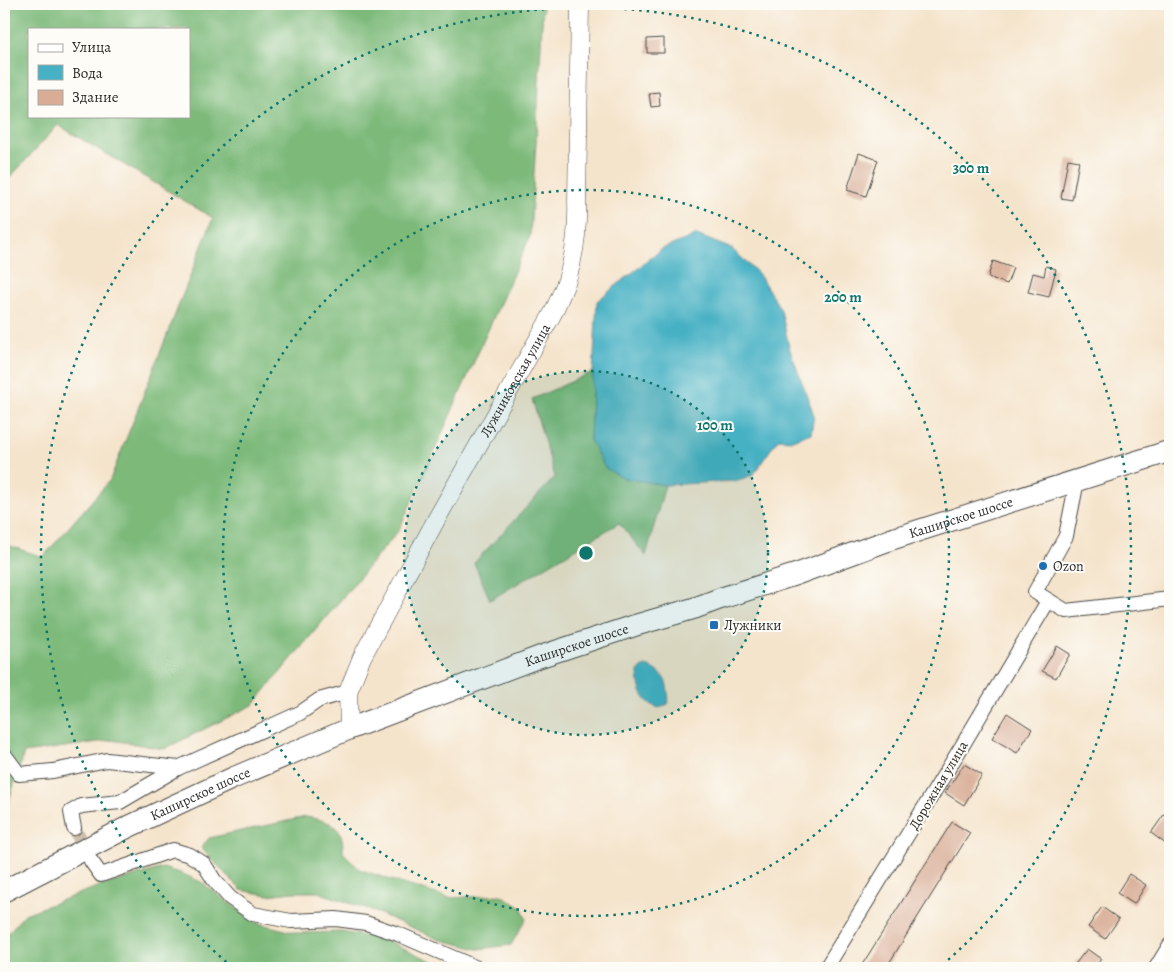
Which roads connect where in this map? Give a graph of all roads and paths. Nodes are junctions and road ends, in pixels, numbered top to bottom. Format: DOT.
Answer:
graph roads {
  1 [pos="580,4"];
  2 [pos="1170,451"];
  3 [pos="1077,481"];
  4 [pos="1170,599"];
  5 [pos="1048,601"];
  6 [pos="348,692"];
  7 [pos="349,729"];
  8 [pos="4,754"];
  9 [pos="178,768"];
  10 [pos="74,828"];
  11 [pos="91,861"];
  12 [pos="4,891"];
  13 [pos="1170,945"];
  14 [pos="477,968"];
  15 [pos="826,968"];
  16 [pos="1156,968"];
  1 -- 6 [label="street, Лужниковская улица"];
  2 -- 3 [label="main road, Каширское шоссе"];
  3 -- 5 [label="street"];
  3 -- 7 [label="main road, Каширское шоссе"];
  4 -- 5 [label="street"];
  5 -- 15 [label="street, Дорожная улица"];
  6 -- 7 [label="street, Лужниковская улица"];
  6 -- 9 [label="street"];
  7 -- 12 [label="main road, Каширское шоссе"];
  8 -- 9 [label="street"];
  9 -- 10 [label="street"];
  11 -- 14 [label="street"];
  13 -- 16 [label="street"];
}
